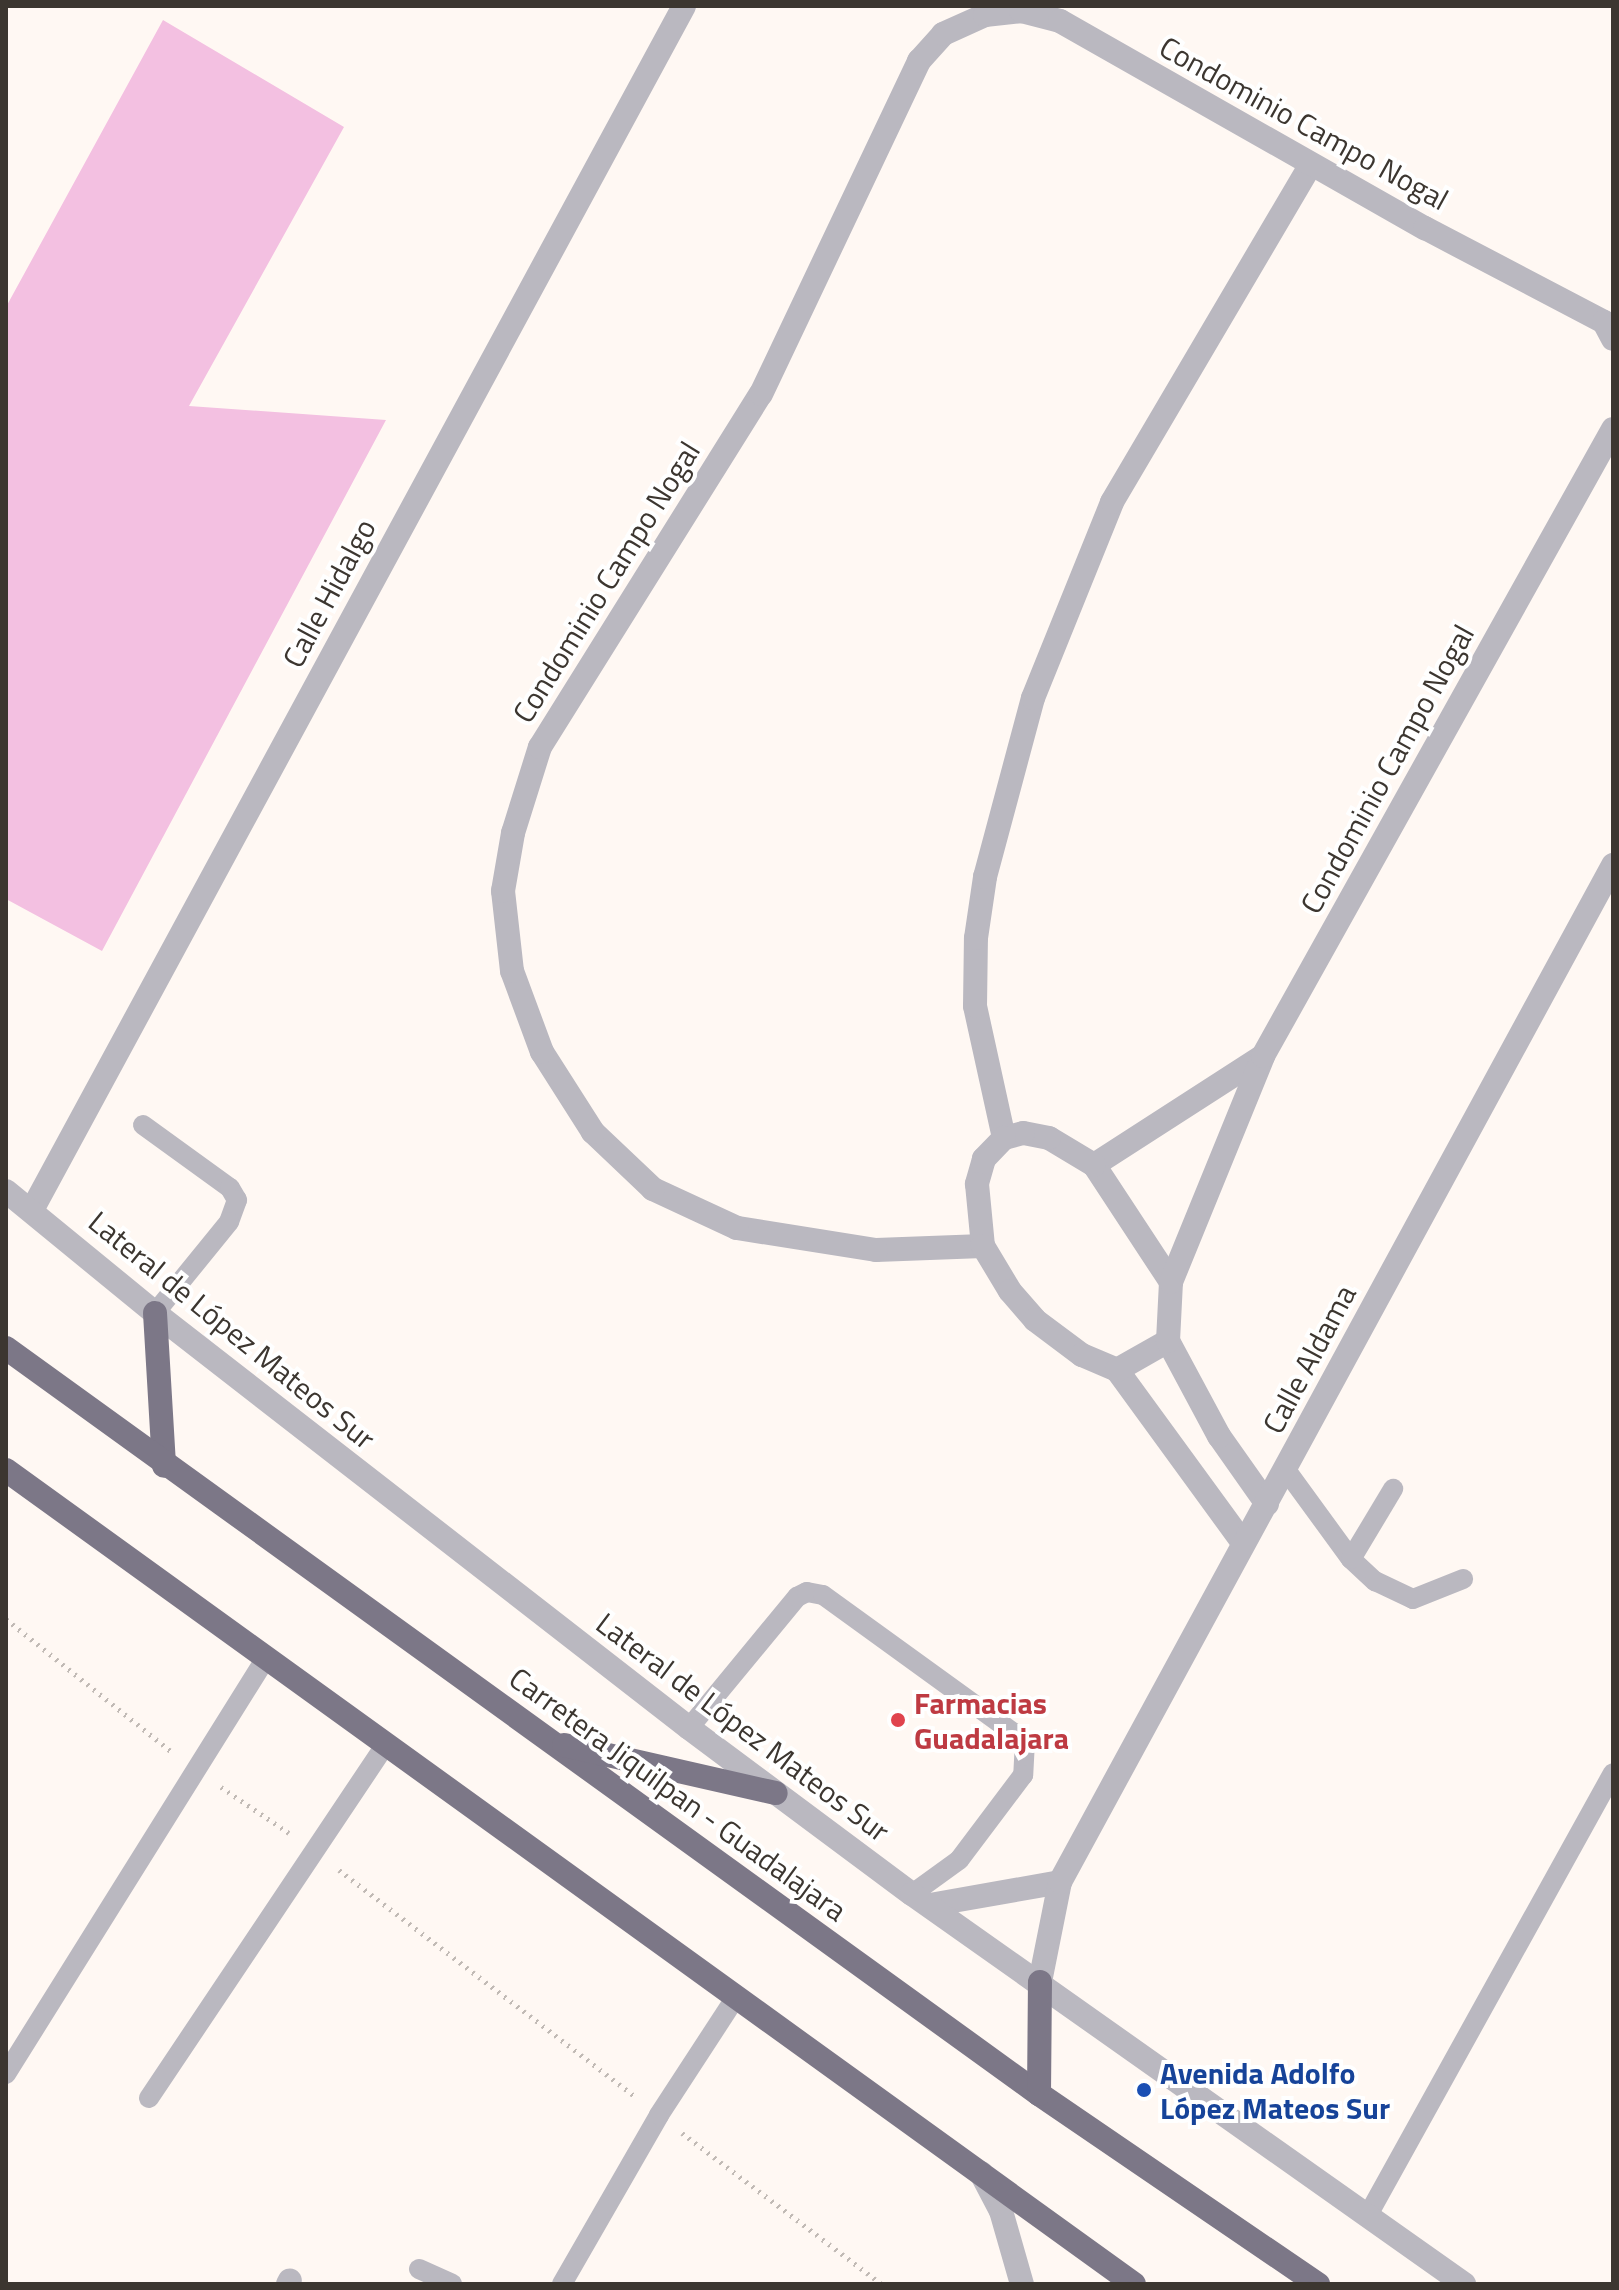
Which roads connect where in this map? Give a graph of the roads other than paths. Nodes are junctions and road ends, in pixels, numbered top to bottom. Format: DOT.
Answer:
graph roads {
  1 [pos="684,6"];
  2 [pos="1311,164"];
  3 [pos="1613,339"];
  4 [pos="1613,429"];
  5 [pos="1613,865"];
  6 [pos="1263,1056"];
  7 [pos="143,1125"];
  8 [pos="1004,1138"];
  9 [pos="1094,1165"];
  10 [pos="6,1191"];
  11 [pos="32,1210"];
  12 [pos="983,1246"];
  13 [pos="1171,1282"];
  14 [pos="155,1313"];
  15 [pos="1168,1341"];
  16 [pos="6,1348"];
  17 [pos="1117,1370"];
  18 [pos="164,1466"];
  19 [pos="6,1470"];
  20 [pos="1286,1470"];
  21 [pos="1393,1489"];
  22 [pos="1267,1504"];
  23 [pos="1243,1543"];
  24 [pos="1351,1559"];
  25 [pos="1463,1579"];
  26 [pos="266,1658"];
  27 [pos="689,1728"];
  28 [pos="552,1742"];
  29 [pos="386,1744"];
  30 [pos="1613,1773"];
  31 [pos="776,1793"];
  32 [pos="1060,1882"];
  33 [pos="921,1900"];
  34 [pos="1040,1982"];
  35 [pos="736,1997"];
  36 [pos="6,2074"];
  37 [pos="1039,2094"];
  38 [pos="149,2098"];
  39 [pos="981,2173"];
  40 [pos="1368,2215"];
  41 [pos="419,2269"];
  42 [pos="1126,2278"];
  43 [pos="452,2284"];
  44 [pos="562,2284"];
  45 [pos="1022,2284"];
  46 [pos="1142,2284"];
  47 [pos="1318,2284"];
  48 [pos="1464,2284"];
  1 -- 11 [label="street, Calle Hidalgo"];
  2 -- 3 [label="street, Condominio Campo Nogal"];
  2 -- 8 [label="street"];
  2 -- 12 [label="street, Condominio Campo Nogal"];
  4 -- 6 [label="street, Condominio Campo Nogal"];
  5 -- 20 [label="street, Calle Aldama"];
  6 -- 9 [label="street, Condominio Campo Nogal"];
  6 -- 13 [label="street, Condominio Campo Nogal"];
  7 -- 14 [label="lane"];
  8 -- 9 [label="street"];
  8 -- 12 [label="street"];
  9 -- 13 [label="street"];
  10 -- 11 [label="street, Lateral de López Mateos Sur"];
  11 -- 14 [label="street, Lateral de López Mateos Sur"];
  12 -- 17 [label="street"];
  13 -- 15 [label="street, Condominio Campo Nogal"];
  14 -- 18 [label="highway"];
  14 -- 27 [label="street, Lateral de López Mateos Sur"];
  15 -- 17 [label="street"];
  15 -- 22 [label="street"];
  16 -- 18 [label="highway, Carretera Jiquilpan - Guadalajara"];
  17 -- 23 [label="street"];
  18 -- 28 [label="highway, Carretera Jiquilpan - Guadalajara"];
  19 -- 26 [label="highway"];
  20 -- 22 [label="street, Calle Aldama"];
  20 -- 24 [label="lane"];
  21 -- 24 [label="lane"];
  22 -- 23 [label="street, Calle Aldama"];
  23 -- 32 [label="street, Calle Aldama"];
  24 -- 25 [label="lane"];
  26 -- 29 [label="highway"];
  26 -- 36 [label="lane"];
  27 -- 31 [label="street, Lateral de López Mateos Sur"];
  27 -- 33 [label="lane"];
  28 -- 31 [label="highway"];
  28 -- 37 [label="highway, Carretera Jiquilpan - Guadalajara"];
  29 -- 35 [label="highway"];
  29 -- 38 [label="lane"];
  30 -- 40 [label="lane"];
  31 -- 33 [label="street, Lateral de López Mateos Sur"];
  32 -- 33 [label="street"];
  32 -- 34 [label="street, Calle Aldama"];
  33 -- 34 [label="street, Lateral de López Mateos Sur"];
  34 -- 37 [label="highway"];
  34 -- 40 [label="street, Lateral de López Mateos Sur"];
  35 -- 39 [label="highway"];
  35 -- 44 [label="lane"];
  37 -- 47 [label="highway, Carretera Jiquilpan - Guadalajara"];
  39 -- 42 [label="highway"];
  39 -- 45 [label="street"];
  40 -- 48 [label="street, Lateral de López Mateos Sur"];
  41 -- 43 [label="lane"];
  42 -- 46 [label="highway"];
}
